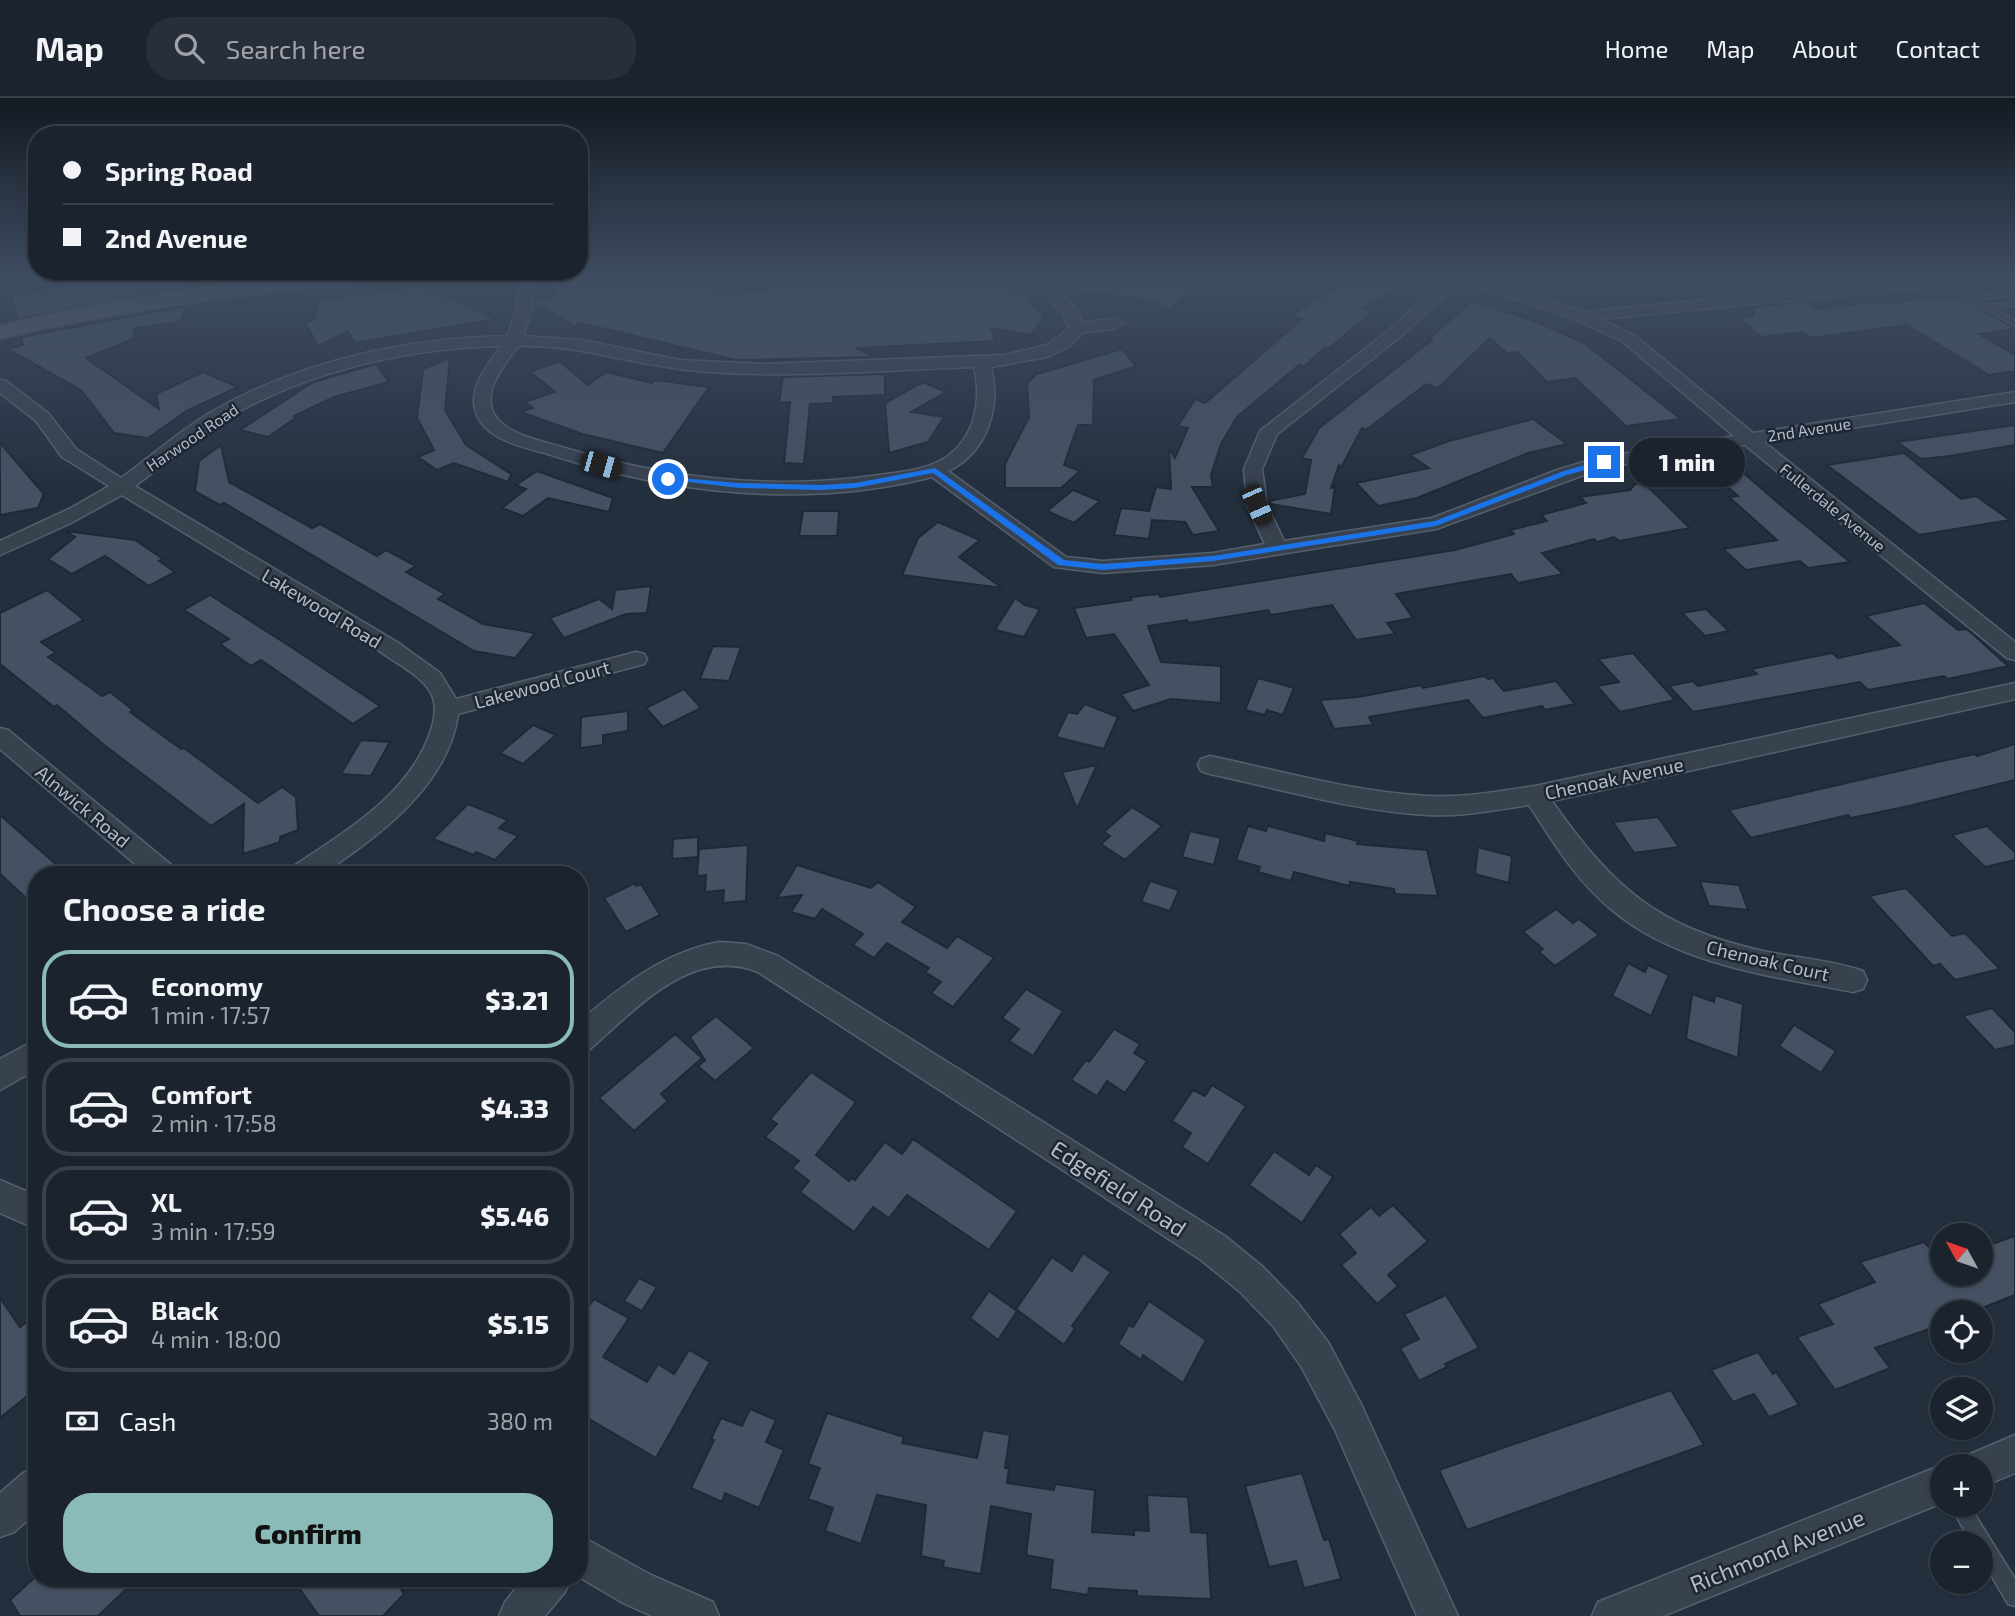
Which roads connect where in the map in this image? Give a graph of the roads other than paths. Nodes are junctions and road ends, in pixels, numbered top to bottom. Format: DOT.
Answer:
graph roads {
  1 [pos="443,347"];
  2 [pos="509,347"];
  3 [pos="586,347"];
  4 [pos="1055,347"];
  5 [pos="1377,347"];
  6 [pos="1639,347"];
  7 [pos="981,361"];
  8 [pos="0,385"];
  9 [pos="2015,397"];
  10 [pos="1748,439"];
  11 [pos="935,470"];
  12 [pos="123,486"];
  13 [pos="0,549"];
  14 [pos="1278,550"];
  15 [pos="2015,653"];
  16 [pos="636,659"];
  17 [pos="2015,691"];
  18 [pos="448,709"];
  19 [pos="0,736"];
  20 [pos="1210,765"];
  21 [pos="1535,796"];
  22 [pos="155,866"];
  23 [pos="313,866"];
  24 [pos="1853,980"];
  25 [pos="588,1033"];
  26 [pos="28,1058"];
  27 [pos="0,1076"];
  28 [pos="0,1196"];
  29 [pos="28,1209"];
  30 [pos="2015,1454"];
  31 [pos="1993,1463"];
  32 [pos="1930,1489"];
  33 [pos="28,1495"];
  34 [pos="1966,1517"];
  35 [pos="0,1518"];
  36 [pos="588,1560"];
  37 [pos="543,1587"];
  38 [pos="2015,1597"];
  39 [pos="519,1616"];
  40 [pos="699,1616"];
  41 [pos="1438,1616"];
  42 [pos="1612,1616"];
  1 -- 12 [label="street, Harwood Road"];
  2 -- 11 [label="street"];
  3 -- 7 [label="street, Harwood Road"];
  4 -- 7 [label="street, Harwood Road"];
  5 -- 14 [label="street"];
  6 -- 10 [label="street, Fullerdale Avenue"];
  7 -- 11 [label="street"];
  8 -- 12 [label="street, Lakewood Road"];
  9 -- 10 [label="street, 2nd Avenue"];
  10 -- 14 [label="street, 2nd Avenue"];
  10 -- 15 [label="street, Fullerdale Avenue"];
  11 -- 14 [label="street, 2nd Avenue"];
  12 -- 13 [label="street, Harwood Road"];
  12 -- 18 [label="street, Lakewood Road"];
  16 -- 18 [label="street, Lakewood Court"];
  17 -- 21 [label="street, Chenoak Avenue"];
  18 -- 23 [label="street"];
  19 -- 22 [label="street, Alnwick Road"];
  20 -- 21 [label="street, Chenoak Avenue"];
  21 -- 24 [label="street, Chenoak Court"];
  25 -- 41 [label="street, Edgefield Road"];
  26 -- 27 [label="street"];
  28 -- 29 [label="street"];
  30 -- 31 [label="street"];
  32 -- 42 [label="street, Richmond Avenue"];
  33 -- 35 [label="street"];
  34 -- 38 [label="lane"];
  36 -- 40 [label="street"];
  37 -- 39 [label="street"];
}
